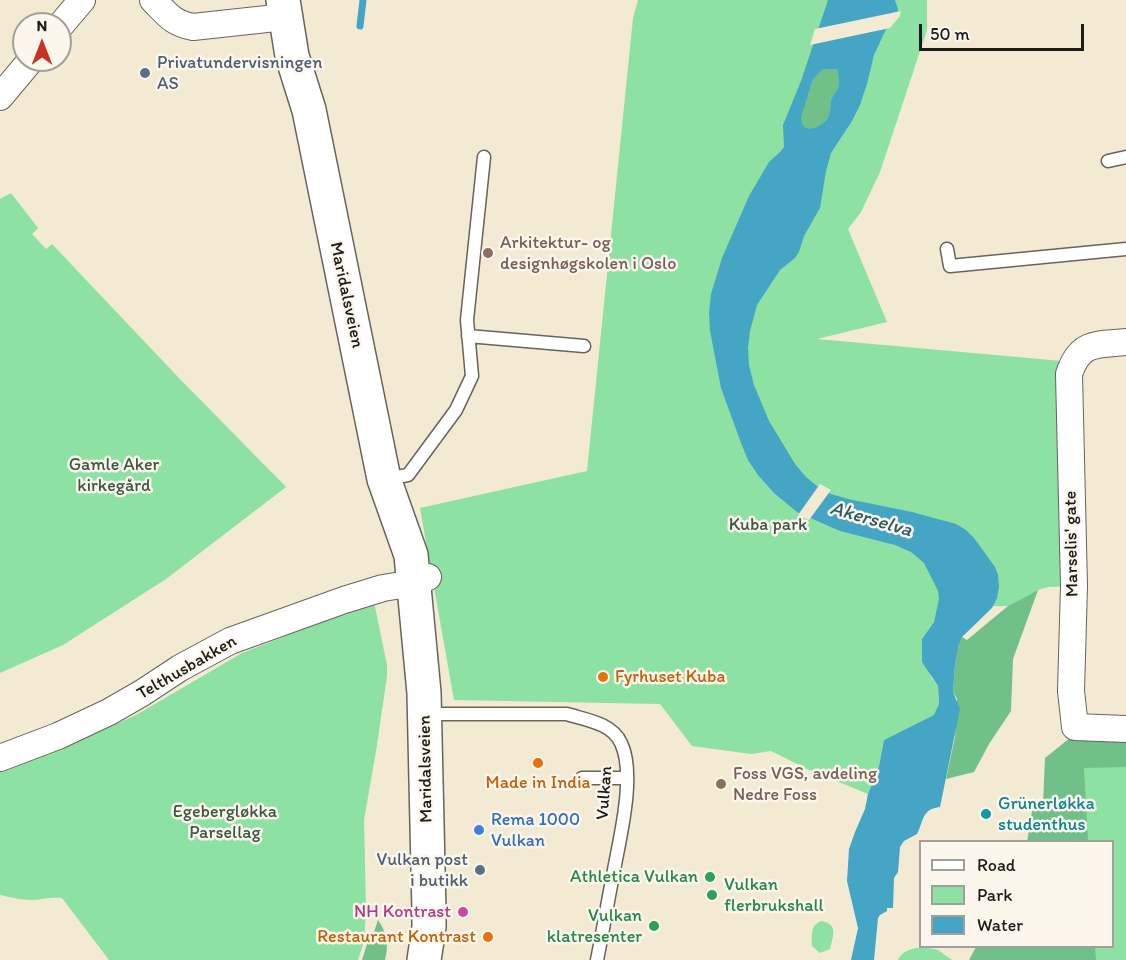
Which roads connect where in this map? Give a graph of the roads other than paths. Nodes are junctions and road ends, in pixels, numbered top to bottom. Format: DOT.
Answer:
graph roads {
  1 [pos="82,0"];
  2 [pos="153,0"];
  3 [pos="290,6"];
  4 [pos="72,12"];
  5 [pos="21,72"];
  6 [pos="0,97"];
  7 [pos="484,157"];
  8 [pos="1126,157"];
  9 [pos="1108,161"];
  10 [pos="947,249"];
  11 [pos="1126,249"];
  12 [pos="468,336"];
  13 [pos="1126,342"];
  14 [pos="584,346"];
  15 [pos="384,479"];
  16 [pos="413,582"];
  17 [pos="424,714"];
  18 [pos="1126,729"];
  19 [pos="0,758"];
  20 [pos="582,777"];
  21 [pos="627,778"];
  22 [pos="424,960"];
  23 [pos="597,960"];
  1 -- 4 [label="street"];
  2 -- 3 [label="street"];
  3 -- 15 [label="main road, Maridalsveien"];
  5 -- 6 [label="street"];
  7 -- 12 [label="lane"];
  8 -- 9 [label="lane"];
  10 -- 11 [label="lane"];
  12 -- 14 [label="lane"];
  12 -- 15 [label="lane"];
  13 -- 18 [label="street, Marselis' gate"];
  15 -- 16 [label="main road, Maridalsveien"];
  16 -- 17 [label="main road, Maridalsveien"];
  16 -- 19 [label="street, Telthusbakken"];
  17 -- 21 [label="lane, Vulkan"];
  17 -- 22 [label="main road, Maridalsveien"];
  20 -- 21 [label="lane"];
  21 -- 23 [label="lane, Vulkan"];
}
